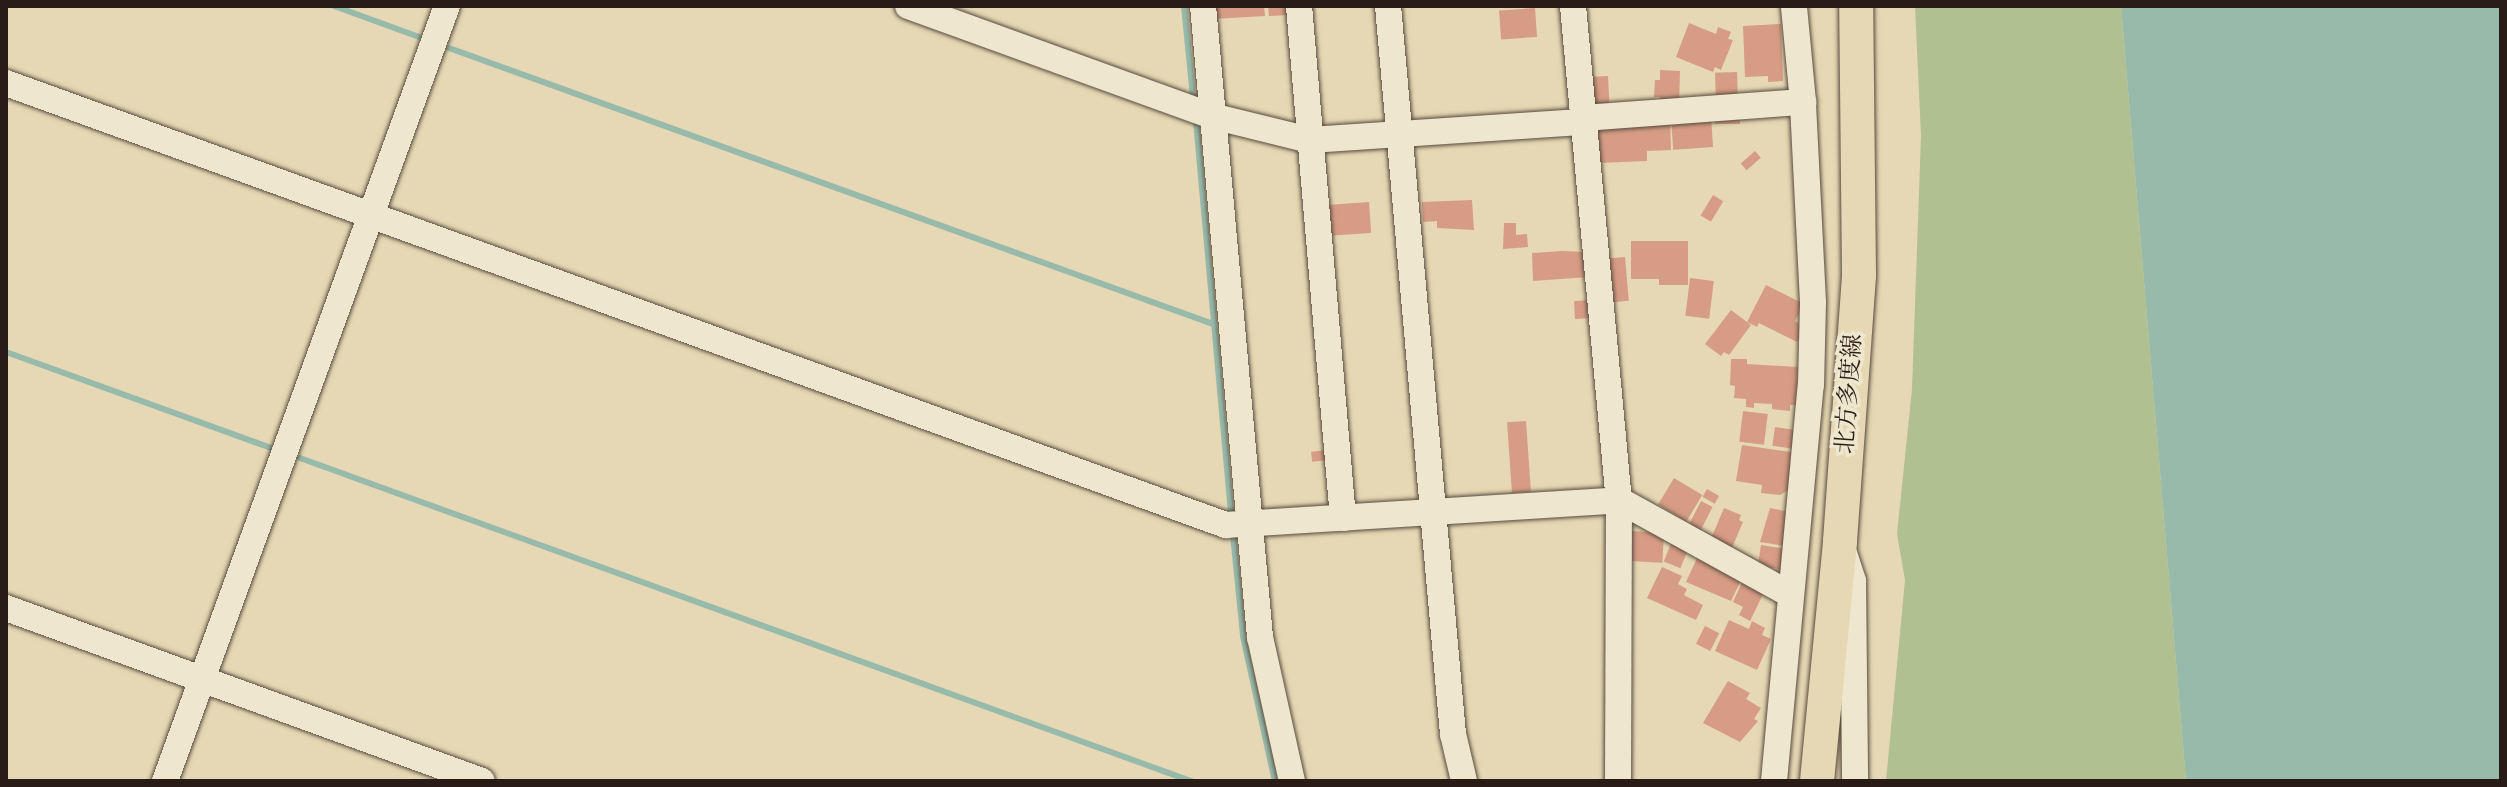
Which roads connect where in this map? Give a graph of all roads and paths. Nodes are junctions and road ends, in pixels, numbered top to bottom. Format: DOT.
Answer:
graph roads {
  1 [pos="447,6"];
  2 [pos="908,6"];
  3 [pos="1203,6"];
  4 [pos="1299,6"];
  5 [pos="1388,6"];
  6 [pos="1573,6"];
  7 [pos="1794,6"];
  8 [pos="1856,6"];
  9 [pos="6,83"];
  10 [pos="1803,102"];
  11 [pos="1212,116"];
  12 [pos="1583,120"];
  13 [pos="1399,134"];
  14 [pos="1310,140"];
  15 [pos="371,216"];
  16 [pos="1619,500"];
  17 [pos="1434,512"];
  18 [pos="1343,518"];
  19 [pos="1248,525"];
  20 [pos="1840,541"];
  21 [pos="1791,595"];
  22 [pos="6,608"];
  23 [pos="202,679"];
  24 [pos="165,781"];
  25 [pos="482,781"];
  26 [pos="1292,781"];
  27 [pos="1464,781"];
  28 [pos="1618,781"];
  29 [pos="1774,781"];
  30 [pos="1817,781"];
  31 [pos="1855,781"];
  1 -- 15 [label="street"];
  2 -- 11 [label="street"];
  3 -- 11 [label="street"];
  4 -- 14 [label="street"];
  5 -- 13 [label="street"];
  6 -- 12 [label="street"];
  7 -- 10 [label="street"];
  8 -- 20 [label="main road, 北方多度線"];
  9 -- 15 [label="street"];
  10 -- 12 [label="street"];
  10 -- 21 [label="street"];
  11 -- 14 [label="street"];
  11 -- 19 [label="street"];
  12 -- 13 [label="street"];
  12 -- 16 [label="street"];
  13 -- 14 [label="street"];
  13 -- 17 [label="street"];
  14 -- 18 [label="street"];
  15 -- 19 [label="street"];
  15 -- 23 [label="street"];
  16 -- 17 [label="street"];
  16 -- 21 [label="street"];
  16 -- 28 [label="street"];
  17 -- 18 [label="street"];
  17 -- 27 [label="street"];
  18 -- 19 [label="street"];
  19 -- 26 [label="street"];
  20 -- 30 [label="main road, 北方多度線"];
  20 -- 31 [label="street"];
  21 -- 29 [label="street"];
  22 -- 23 [label="street"];
  23 -- 24 [label="street"];
  23 -- 25 [label="street"];
}
